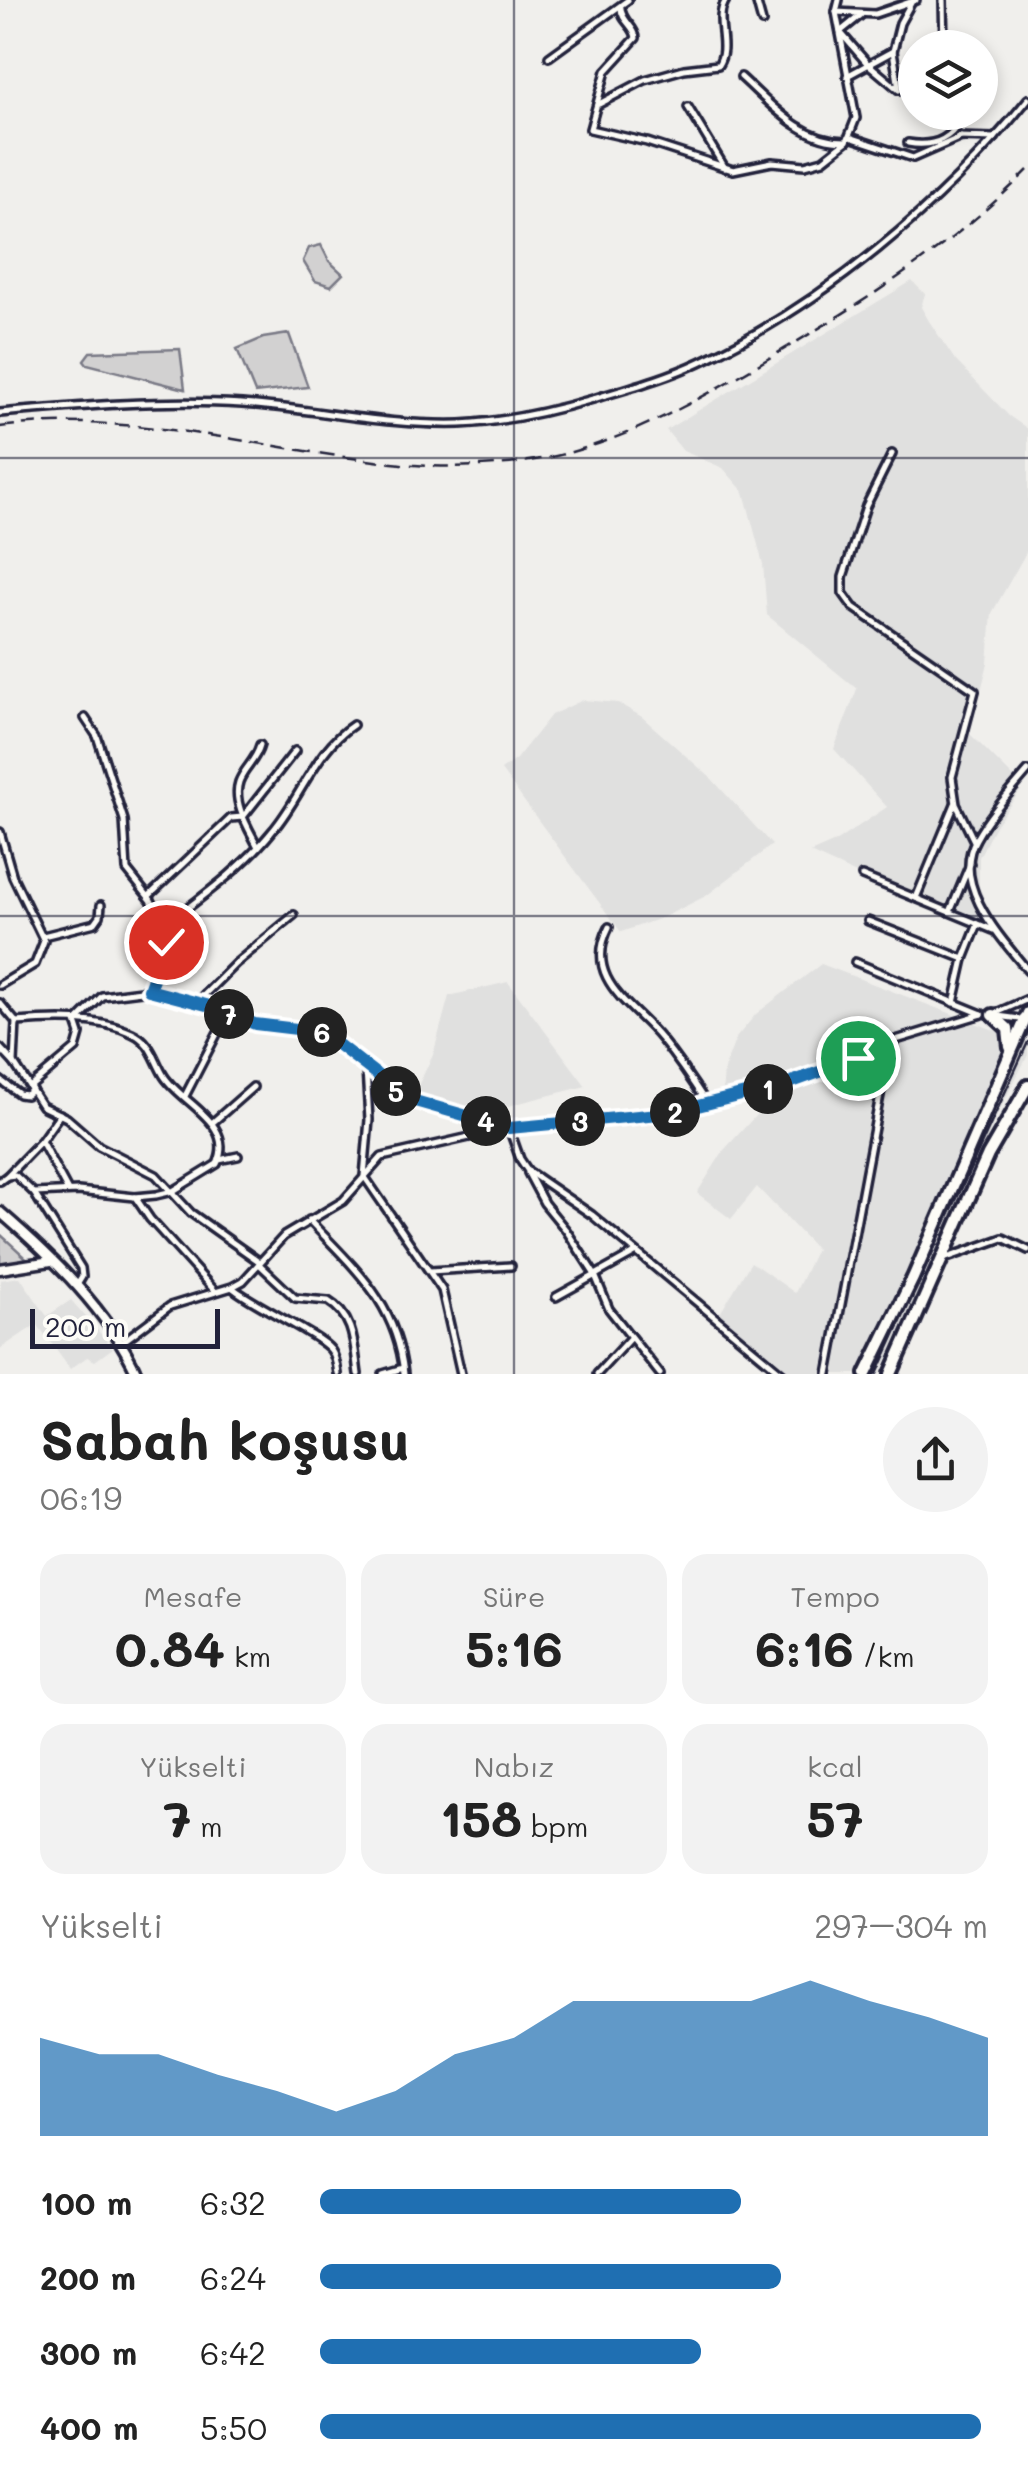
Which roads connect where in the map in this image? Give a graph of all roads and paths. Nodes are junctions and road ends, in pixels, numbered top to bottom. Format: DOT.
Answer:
graph roads {
  1 [pos="628,0"];
  2 [pos="726,0"];
  3 [pos="756,0"];
  4 [pos="839,0"];
  5 [pos="943,0"];
  6 [pos="914,2"];
  7 [pos="621,8"];
  8 [pos="836,12"];
  9 [pos="861,16"];
  10 [pos="762,22"];
  11 [pos="944,30"];
  12 [pos="840,32"];
  13 [pos="893,51"];
  14 [pos="549,57"];
  15 [pos="866,63"];
  16 [pos="846,76"];
  17 [pos="742,77"];
  18 [pos="1028,99"];
  19 [pos="599,104"];
  20 [pos="688,107"];
  21 [pos="954,130"];
  22 [pos="950,136"];
  23 [pos="961,137"];
  24 [pos="995,138"];
  25 [pos="848,139"];
  26 [pos="908,143"];
  27 [pos="725,168"];
  28 [pos="0,413"];
  29 [pos="892,454"];
  30 [pos="85,718"];
  31 [pos="353,725"];
  32 [pos="260,746"];
  33 [pos="294,752"];
  34 [pos="1028,771"];
  35 [pos="956,804"];
  36 [pos="243,817"];
  37 [pos="0,832"];
  38 [pos="974,842"];
  39 [pos="259,847"];
  40 [pos="971,861"];
  41 [pos="862,876"];
  42 [pos="148,896"];
  43 [pos="916,898"];
  44 [pos="102,905"];
  45 [pos="950,912"];
  46 [pos="294,915"];
  47 [pos="868,922"];
  48 [pos="978,924"];
  49 [pos="164,926"];
  50 [pos="609,927"];
  51 [pos="996,931"];
  52 [pos="43,936"];
  53 [pos="964,959"];
  54 [pos="855,962"];
  55 [pos="1028,971"];
  56 [pos="0,985"];
  57 [pos="149,990"];
  58 [pos="1028,999"];
  59 [pos="0,1002"];
  60 [pos="197,1002"];
  61 [pos="954,1003"];
  62 [pos="988,1014"];
  63 [pos="1028,1017"];
  64 [pos="16,1022"];
  65 [pos="76,1022"];
  66 [pos="218,1032"];
  67 [pos="896,1040"];
  68 [pos="0,1048"];
  69 [pos="1010,1052"];
  70 [pos="14,1063"];
  71 [pos="366,1069"];
  72 [pos="0,1080"];
  73 [pos="1028,1086"];
  74 [pos="253,1087"];
  75 [pos="32,1088"];
  76 [pos="184,1096"];
  77 [pos="708,1104"];
  78 [pos="60,1114"];
  79 [pos="212,1123"];
  80 [pos="509,1128"];
  81 [pos="40,1140"];
  82 [pos="238,1156"];
  83 [pos="219,1160"];
  84 [pos="525,1167"];
  85 [pos="7,1176"];
  86 [pos="364,1176"];
  87 [pos="0,1181"];
  88 [pos="68,1191"];
  89 [pos="173,1191"];
  90 [pos="34,1194"];
  91 [pos="135,1197"];
  92 [pos="0,1212"];
  93 [pos="309,1220"];
  94 [pos="1028,1250"];
  95 [pos="636,1252"];
  96 [pos="944,1259"];
  97 [pos="51,1261"];
  98 [pos="259,1264"];
  99 [pos="512,1266"];
  100 [pos="0,1269"];
  101 [pos="428,1271"];
  102 [pos="595,1275"];
  103 [pos="232,1287"];
  104 [pos="76,1288"];
  105 [pos="215,1291"];
  106 [pos="556,1297"];
  107 [pos="630,1338"];
  108 [pos="121,1343"];
  109 [pos="404,1371"];
  110 [pos="138,1374"];
  111 [pos="338,1374"];
  112 [pos="358,1374"];
  113 [pos="383,1374"];
  114 [pos="461,1374"];
  115 [pos="598,1374"];
  116 [pos="660,1374"];
  117 [pos="783,1374"];
  118 [pos="828,1374"];
  119 [pos="866,1374"];
  120 [pos="891,1374"];
  1 -- 7 [label="street"];
  2 -- 19 [label="street"];
  3 -- 10 [label="street"];
  4 -- 8 [label="street"];
  5 -- 11 [label="street"];
  6 -- 9 [label="street"];
  6 -- 13 [label="street"];
  7 -- 14 [label="street"];
  7 -- 19 [label="street"];
  8 -- 9 [label="street"];
  8 -- 12 [label="street"];
  9 -- 12 [label="street"];
  12 -- 15 [label="street"];
  12 -- 16 [label="street"];
  13 -- 15 [label="street"];
  13 -- 15 [label="street"];
  15 -- 16 [label="street"];
  16 -- 25 [label="street"];
  17 -- 25 [label="street"];
  18 -- 24 [label="street"];
  19 -- 27 [label="street"];
  20 -- 27 [label="street"];
  21 -- 22 [label="street"];
  22 -- 23 [label="street"];
  22 -- 26 [label="street"];
  23 -- 24 [label="street"];
  23 -- 25 [label="street"];
  24 -- 28 [label="street"];
  25 -- 27 [label="street"];
  29 -- 35 [label="street"];
  30 -- 42 [label="street"];
  31 -- 39 [label="street"];
  32 -- 36 [label="street"];
  33 -- 36 [label="street"];
  34 -- 38 [label="street"];
  35 -- 38 [label="street"];
  35 -- 43 [label="street"];
  36 -- 39 [label="street"];
  36 -- 42 [label="street"];
  37 -- 52 [label="street"];
  38 -- 40 [label="street"];
  39 -- 49 [label="street"];
  40 -- 45 [label="street"];
  40 -- 51 [label="street"];
  41 -- 43 [label="street"];
  42 -- 49 [label="street"];
  43 -- 45 [label="street"];
  44 -- 52 [label="street"];
  45 -- 48 [label="street"];
  46 -- 60 [label="street"];
  47 -- 53 [label="street"];
  48 -- 51 [label="street"];
  48 -- 53 [label="street"];
  49 -- 57 [label="street"];
  50 -- 77 [label="street"];
  51 -- 55 [label="street"];
  52 -- 56 [label="street"];
  53 -- 61 [label="street"];
  54 -- 61 [label="street"];
  57 -- 60 [label="street"];
  57 -- 65 [label="street"];
  58 -- 62 [label="street"];
  59 -- 64 [label="street"];
  60 -- 71 [label="street"];
  61 -- 62 [label="street"];
  62 -- 63 [label="street"];
  62 -- 67 [label="street"];
  62 -- 69 [label="highway"];
  63 -- 69 [label="highway"];
  64 -- 65 [label="street"];
  64 -- 70 [label="street"];
  65 -- 75 [label="street"];
  65 -- 76 [label="street"];
  66 -- 76 [label="street"];
  67 -- 77 [label="street"];
  67 -- 118 [label="street"];
  68 -- 70 [label="street"];
  69 -- 119 [label="highway"];
  70 -- 75 [label="street"];
  71 -- 80 [label="street"];
  71 -- 86 [label="street"];
  72 -- 75 [label="street"];
  73 -- 96 [label="highway"];
  74 -- 79 [label="street"];
  75 -- 78 [label="street"];
  76 -- 79 [label="street"];
  77 -- 80 [label="street"];
  78 -- 81 [label="street"];
  78 -- 89 [label="street"];
  79 -- 83 [label="street"];
  80 -- 84 [label="street"];
  80 -- 86 [label="street"];
  81 -- 85 [label="street"];
  81 -- 88 [label="street"];
  82 -- 83 [label="street"];
  83 -- 89 [label="street"];
  84 -- 95 [label="street"];
  84 -- 102 [label="street"];
  85 -- 87 [label="street"];
  85 -- 90 [label="street"];
  86 -- 93 [label="street"];
  86 -- 101 [label="street"];
  88 -- 90 [label="street"];
  88 -- 91 [label="street"];
  89 -- 91 [label="street"];
  89 -- 98 [label="street"];
  90 -- 104 [label="street"];
  91 -- 105 [label="street"];
  92 -- 97 [label="street"];
  93 -- 98 [label="street"];
  93 -- 109 [label="street"];
  94 -- 96 [label="street"];
  95 -- 102 [label="street"];
  95 -- 117 [label="street"];
  96 -- 120 [label="highway"];
  97 -- 100 [label="street"];
  97 -- 104 [label="street"];
  98 -- 103 [label="street"];
  98 -- 112 [label="street"];
  99 -- 101 [label="street"];
  101 -- 114 [label="street"];
  102 -- 106 [label="street"];
  102 -- 107 [label="street"];
  103 -- 105 [label="street"];
  103 -- 111 [label="street"];
  104 -- 108 [label="street"];
  105 -- 108 [label="street"];
  107 -- 115 [label="street"];
  107 -- 116 [label="street"];
  108 -- 110 [label="street"];
  109 -- 113 [label="street"];
}
